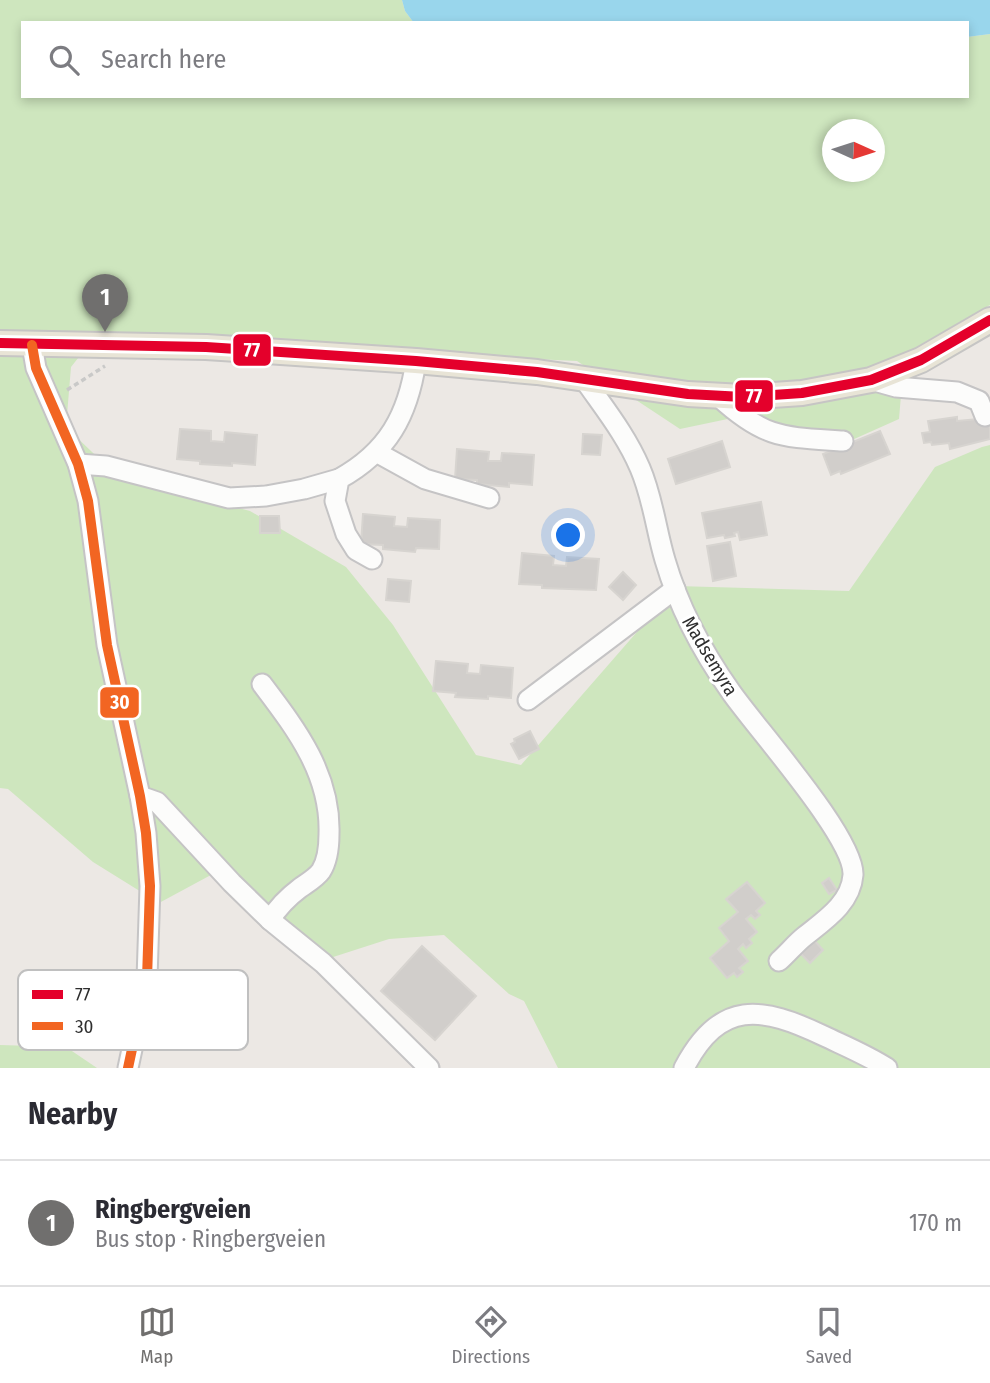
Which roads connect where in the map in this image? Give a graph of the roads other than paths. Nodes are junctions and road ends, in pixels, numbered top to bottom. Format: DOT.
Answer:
graph roads {
  1 [pos="988,323"];
  2 [pos="0,344"];
  3 [pos="32,345"];
  4 [pos="416,361"];
  5 [pos="584,379"];
  6 [pos="871,380"];
  7 [pos="719,397"];
  8 [pos="985,416"];
  9 [pos="842,441"];
  10 [pos="376,452"];
  11 [pos="78,464"];
  12 [pos="340,479"];
  13 [pos="489,498"];
  14 [pos="372,559"];
  15 [pos="675,589"];
  16 [pos="262,684"];
  17 [pos="528,700"];
  18 [pos="141,796"];
  19 [pos="270,920"];
  20 [pos="779,961"];
  21 [pos="147,970"];
  22 [pos="132,1050"];
  23 [pos="128,1068"];
  24 [pos="429,1068"];
  25 [pos="684,1068"];
  26 [pos="887,1068"];
  1 -- 6 [label="main road"];
  2 -- 3 [label="main road"];
  3 -- 4 [label="main road"];
  3 -- 11 [label="street"];
  4 -- 5 [label="main road"];
  4 -- 10 [label="street"];
  5 -- 7 [label="main road"];
  5 -- 15 [label="street, Madsemyra"];
  6 -- 7 [label="main road"];
  6 -- 8 [label="street"];
  7 -- 9 [label="street"];
  10 -- 12 [label="street"];
  10 -- 13 [label="street"];
  11 -- 12 [label="street"];
  11 -- 18 [label="street"];
  12 -- 14 [label="street"];
  15 -- 17 [label="street"];
  15 -- 20 [label="street, Madsemyra"];
  16 -- 19 [label="street"];
  18 -- 19 [label="street"];
  18 -- 21 [label="street"];
  19 -- 24 [label="street"];
  22 -- 23 [label="street"];
  25 -- 26 [label="street"];
}
